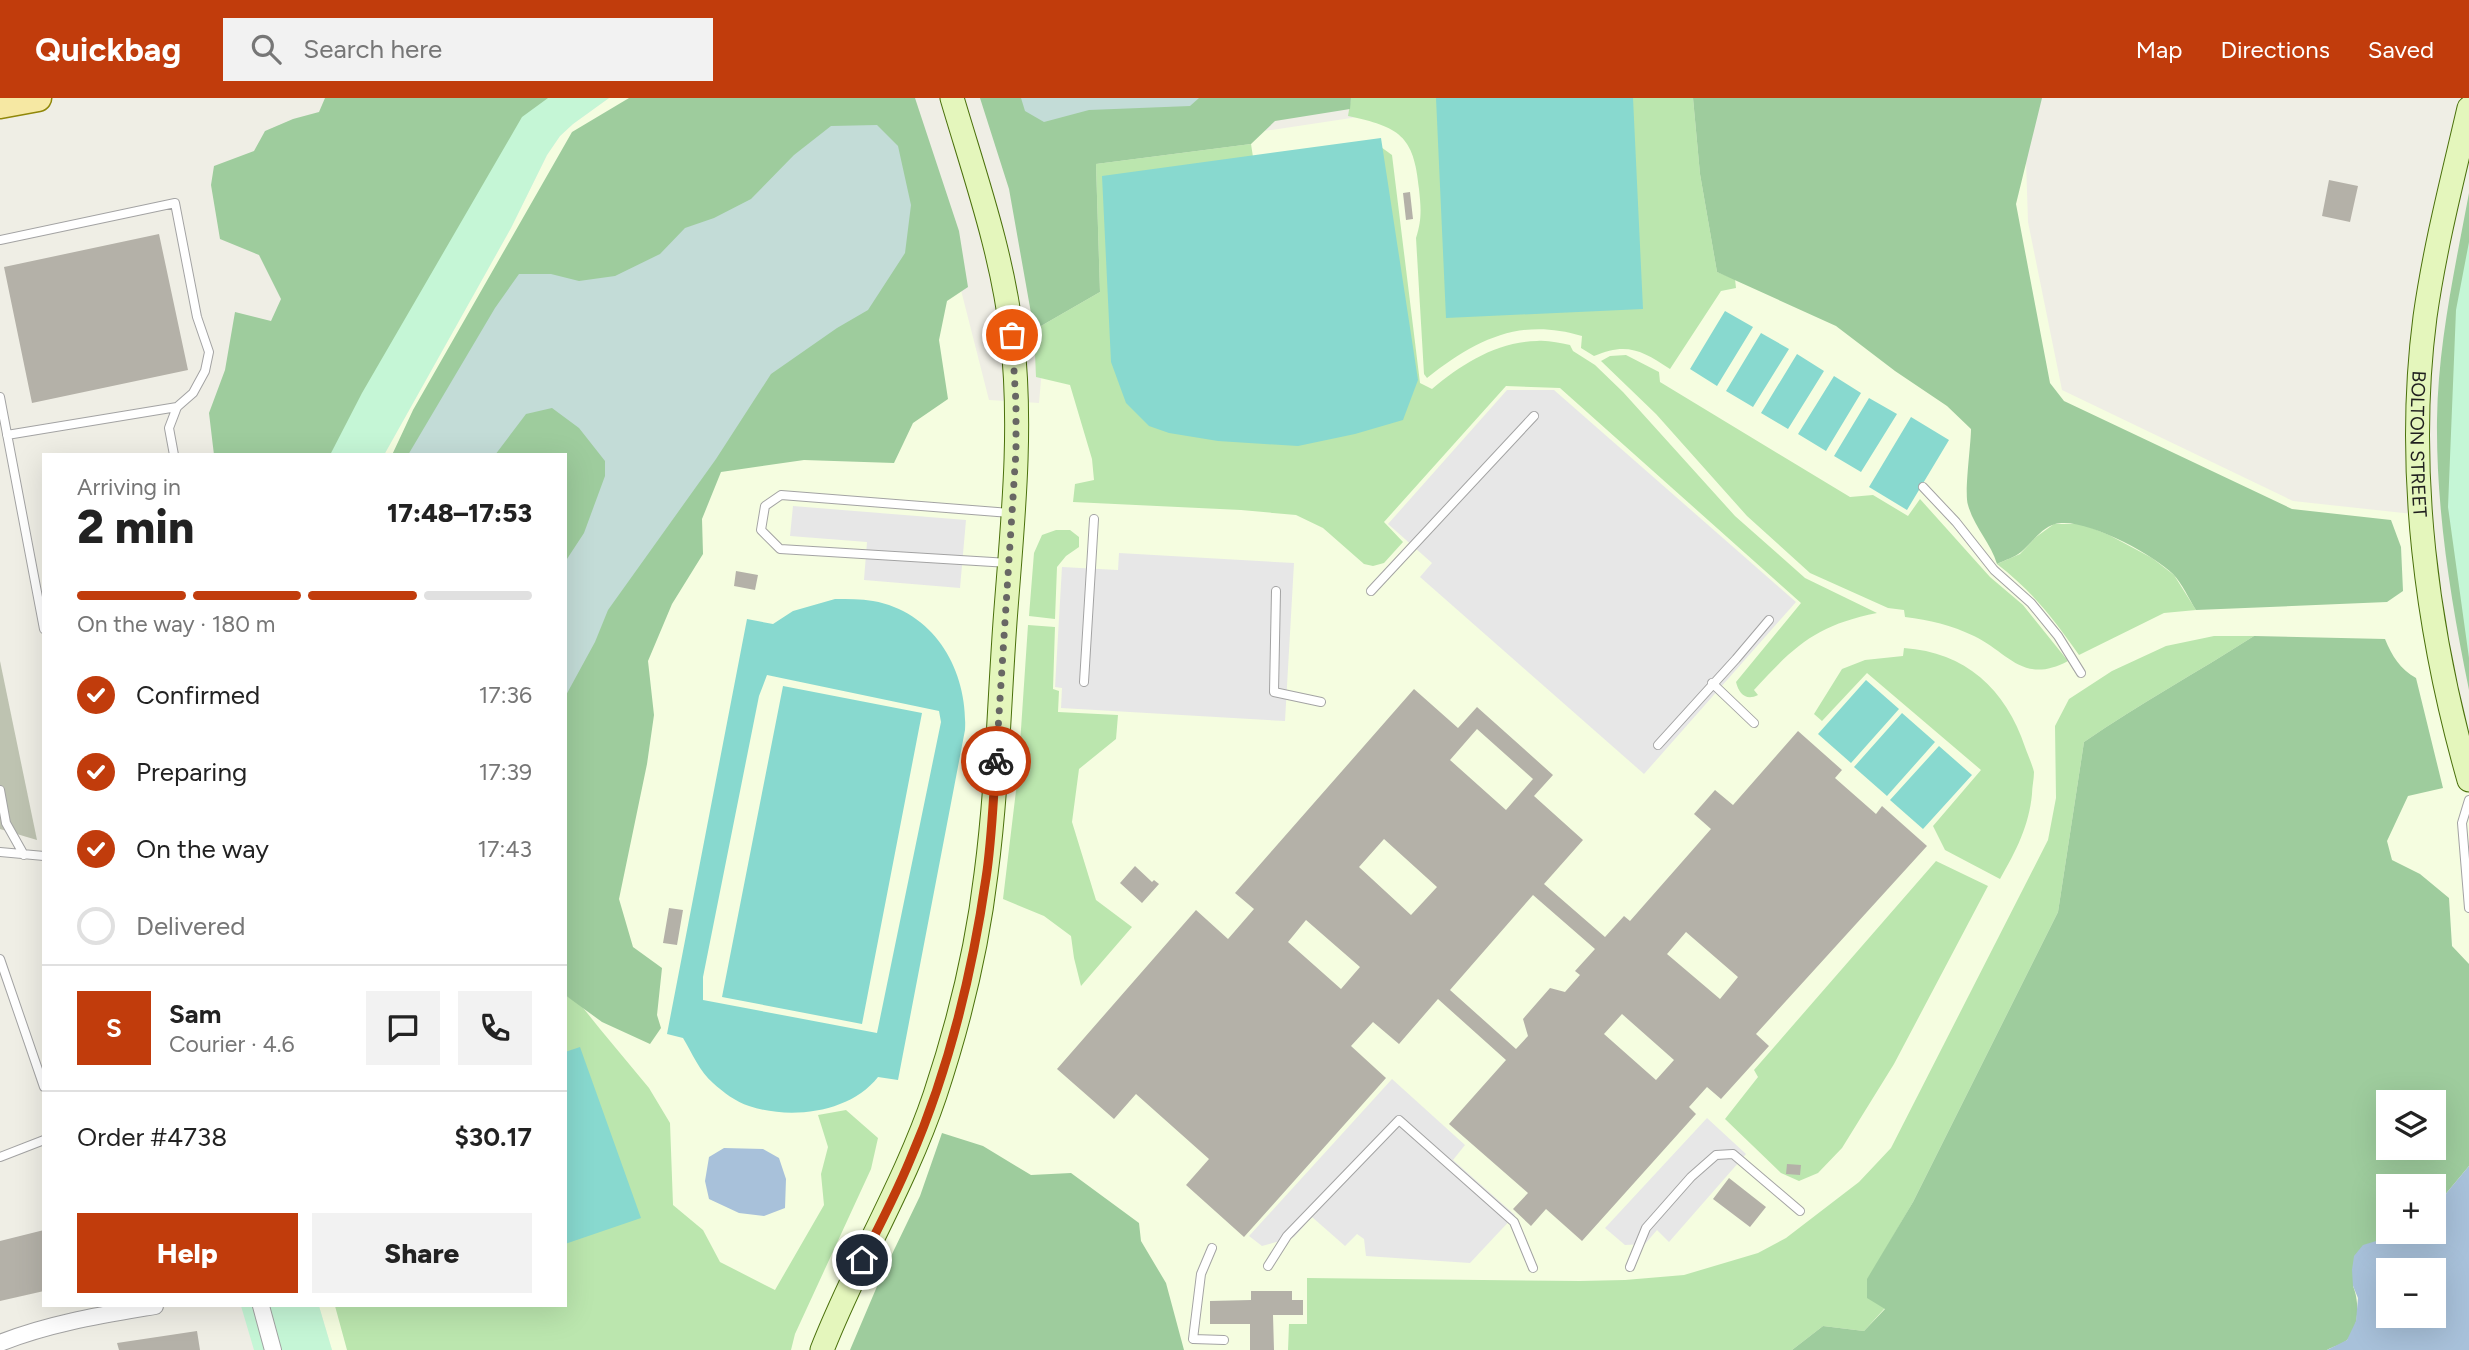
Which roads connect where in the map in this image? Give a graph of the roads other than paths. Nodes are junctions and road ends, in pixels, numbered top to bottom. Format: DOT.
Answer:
graph roads {
  1 [pos="38,98"];
  2 [pos="952,98"];
  3 [pos="0,105"];
  4 [pos="2469,108"];
  5 [pos="0,240"];
  6 [pos="0,397"];
  7 [pos="177,407"];
  8 [pos="1534,416"];
  9 [pos="7,435"];
  10 [pos="174,453"];
  11 [pos="1923,488"];
  12 [pos="1013,513"];
  13 [pos="1094,519"];
  14 [pos="1009,563"];
  15 [pos="1276,591"];
  16 [pos="1371,591"];
  17 [pos="42,619"];
  18 [pos="1769,620"];
  19 [pos="2081,673"];
  20 [pos="1084,682"];
  21 [pos="1712,683"];
  22 [pos="1321,702"];
  23 [pos="1754,723"];
  24 [pos="1658,745"];
  25 [pos="2469,780"];
  26 [pos="0,790"];
  27 [pos="2469,800"];
  28 [pos="0,852"];
  29 [pos="24,855"];
  30 [pos="42,856"];
  31 [pos="2468,887"];
  32 [pos="2469,908"];
  33 [pos="0,959"];
  34 [pos="42,1081"];
  35 [pos="42,1141"];
  36 [pos="0,1157"];
  37 [pos="1800,1211"];
  38 [pos="1212,1248"];
  39 [pos="1268,1266"];
  40 [pos="1630,1267"];
  41 [pos="1533,1268"];
  42 [pos="149,1307"];
  43 [pos="261,1307"];
  44 [pos="1224,1340"];
  45 [pos="0,1343"];
  46 [pos="273,1350"];
  47 [pos="822,1350"];
  1 -- 3 [label="main road"];
  2 -- 12 [label="street"];
  4 -- 25 [label="street, BOLTON STREET"];
  5 -- 7 [label="lane"];
  6 -- 9 [label="lane"];
  7 -- 9 [label="lane"];
  7 -- 10 [label="lane"];
  8 -- 16 [label="lane"];
  9 -- 17 [label="lane"];
  11 -- 19 [label="lane"];
  12 -- 14 [label="street"];
  12 -- 14 [label="lane"];
  13 -- 20 [label="lane"];
  14 -- 47 [label="street"];
  15 -- 22 [label="lane"];
  18 -- 21 [label="lane"];
  21 -- 23 [label="lane"];
  21 -- 24 [label="lane"];
  26 -- 29 [label="lane"];
  27 -- 31 [label="lane"];
  28 -- 29 [label="lane"];
  29 -- 30 [label="lane"];
  31 -- 32 [label="lane"];
  33 -- 34 [label="lane"];
  35 -- 36 [label="lane"];
  37 -- 40 [label="lane"];
  38 -- 44 [label="lane"];
  39 -- 41 [label="lane"];
  42 -- 45 [label="street"];
  43 -- 46 [label="street"];
}
